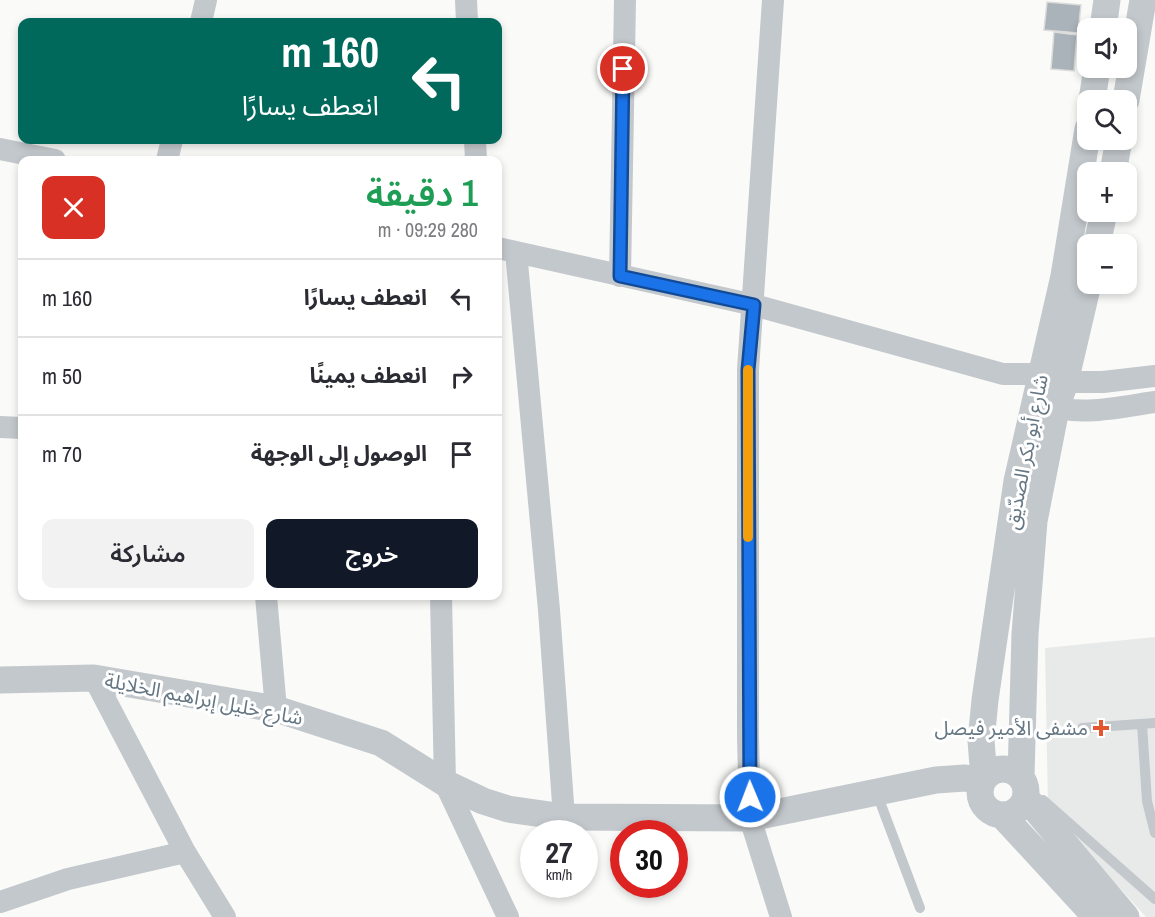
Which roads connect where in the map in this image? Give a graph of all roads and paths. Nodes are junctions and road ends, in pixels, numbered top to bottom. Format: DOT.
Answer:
graph roads {
  1 [pos="206,0"];
  2 [pos="466,0"];
  3 [pos="625,0"];
  4 [pos="773,0"];
  5 [pos="1107,0"];
  6 [pos="1143,0"];
  7 [pos="202,18"];
  8 [pos="467,18"];
  9 [pos="1104,18"];
  10 [pos="1128,90"];
  11 [pos="0,149"];
  12 [pos="1085,150"];
  13 [pos="35,156"];
  14 [pos="507,250"];
  15 [pos="620,276"];
  16 [pos="1084,294"];
  17 [pos="754,305"];
  18 [pos="1003,374"];
  19 [pos="1155,376"];
  20 [pos="1053,378"];
  21 [pos="1155,402"];
  22 [pos="1046,404"];
  23 [pos="0,427"];
  24 [pos="18,428"];
  25 [pos="266,600"];
  26 [pos="441,600"];
  27 [pos="94,678"];
  28 [pos="0,680"];
  29 [pos="276,709"];
  30 [pos="1155,723"];
  31 [pos="1142,724"];
  32 [pos="1082,728"];
  33 [pos="445,783"];
  34 [pos="1024,787"];
  35 [pos="877,794"];
  36 [pos="987,794"];
  37 [pos="564,817"];
  38 [pos="750,818"];
  39 [pos="1155,833"];
  40 [pos="185,852"];
  41 [pos="1155,899"];
  42 [pos="0,902"];
  43 [pos="920,908"];
  44 [pos="225,917"];
  45 [pos="508,917"];
  46 [pos="781,917"];
  47 [pos="1096,917"];
  48 [pos="1126,917"];
  1 -- 7 [label="street"];
  2 -- 8 [label="street"];
  3 -- 15 [label="street"];
  4 -- 17 [label="street"];
  5 -- 9 [label="street"];
  6 -- 10 [label="street"];
  11 -- 13 [label="street"];
  12 -- 20 [label="street, شارع أبو بكر الصدّيق"];
  14 -- 15 [label="street"];
  14 -- 37 [label="street"];
  15 -- 17 [label="street"];
  16 -- 20 [label="street, شارع أبو بكر الصدّيق"];
  17 -- 18 [label="street"];
  17 -- 38 [label="street"];
  18 -- 20 [label="street"];
  18 -- 22 [label="street"];
  19 -- 20 [label="street"];
  20 -- 22 [label="street, شارع أبو بكر الصدّيق"];
  21 -- 22 [label="street"];
  22 -- 34 [label="street, شارع أبو بكر الصدّيق"];
  22 -- 36 [label="street, شارع أبو بكر الصدّيق"];
  23 -- 24 [label="street"];
  25 -- 29 [label="street"];
  26 -- 33 [label="street"];
  27 -- 28 [label="street, شارع خليل إبراهيم الخلايلة"];
  27 -- 29 [label="street, شارع خليل إبراهيم الخلايلة"];
  27 -- 40 [label="street"];
  29 -- 33 [label="street, شارع خليل إبراهيم الخلايلة"];
  30 -- 31 [label="lane"];
  31 -- 32 [label="lane"];
  31 -- 39 [label="lane"];
  33 -- 37 [label="street, شارع خليل إبراهيم الخلايلة"];
  33 -- 45 [label="street"];
  34 -- 36 [label="street"];
  34 -- 36 [label="street, شارع خليل إبراهيم الخلايلة"];
  34 -- 41 [label="lane"];
  34 -- 48 [label="street"];
  35 -- 36 [label="street, شارع خليل إبراهيم الخلايلة"];
  35 -- 38 [label="street, شارع خليل إبراهيم الخلايلة"];
  35 -- 43 [label="lane"];
  36 -- 47 [label="street"];
  37 -- 38 [label="street, شارع خليل إبراهيم الخلايلة"];
  38 -- 46 [label="street"];
  40 -- 42 [label="street"];
  40 -- 44 [label="street"];
}
